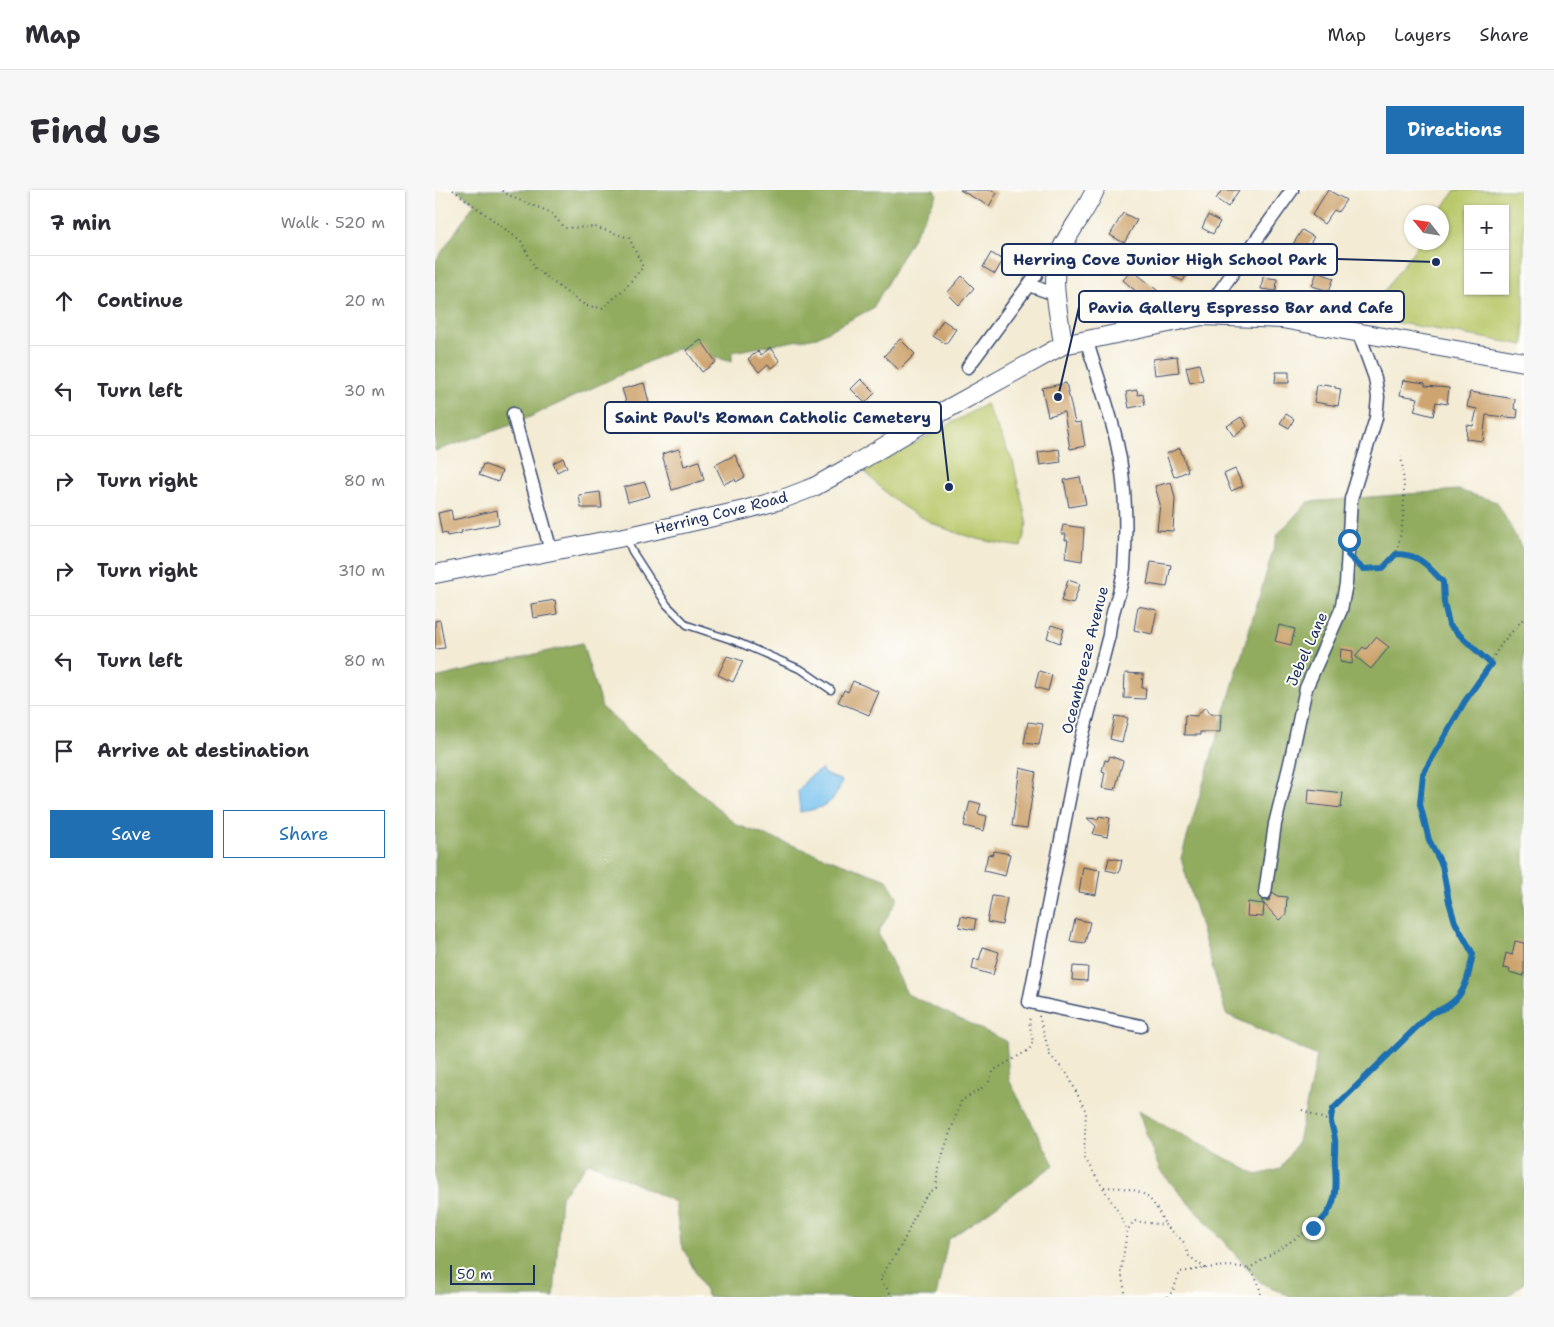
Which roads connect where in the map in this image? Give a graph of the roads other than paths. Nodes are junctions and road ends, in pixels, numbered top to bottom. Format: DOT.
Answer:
graph roads {
  1 [pos="1095,190"];
  2 [pos="1291,190"];
  3 [pos="1057,295"];
  4 [pos="1202,316"];
  5 [pos="1358,331"];
  6 [pos="1086,339"];
  7 [pos="1063,345"];
  8 [pos="1524,362"];
  9 [pos="968,367"];
  10 [pos="513,414"];
  11 [pos="625,536"];
  12 [pos="551,551"];
  13 [pos="435,574"];
  14 [pos="831,690"];
  15 [pos="1265,893"];
  16 [pos="1141,1026"];
  1 -- 3 [label="main road"];
  2 -- 4 [label="street"];
  3 -- 7 [label="main road"];
  3 -- 9 [label="street"];
  4 -- 5 [label="main road, Herring Cove Road"];
  4 -- 6 [label="main road, Herring Cove Road"];
  5 -- 8 [label="main road, Herring Cove Road"];
  5 -- 15 [label="street, Jebel Lane"];
  6 -- 7 [label="main road, Herring Cove Road"];
  6 -- 16 [label="street, Oceanbreeze Avenue"];
  7 -- 11 [label="main road, Herring Cove Road"];
  10 -- 12 [label="street"];
  11 -- 12 [label="main road, Herring Cove Road"];
  11 -- 14 [label="lane"];
  12 -- 13 [label="main road, Herring Cove Road"];
}
